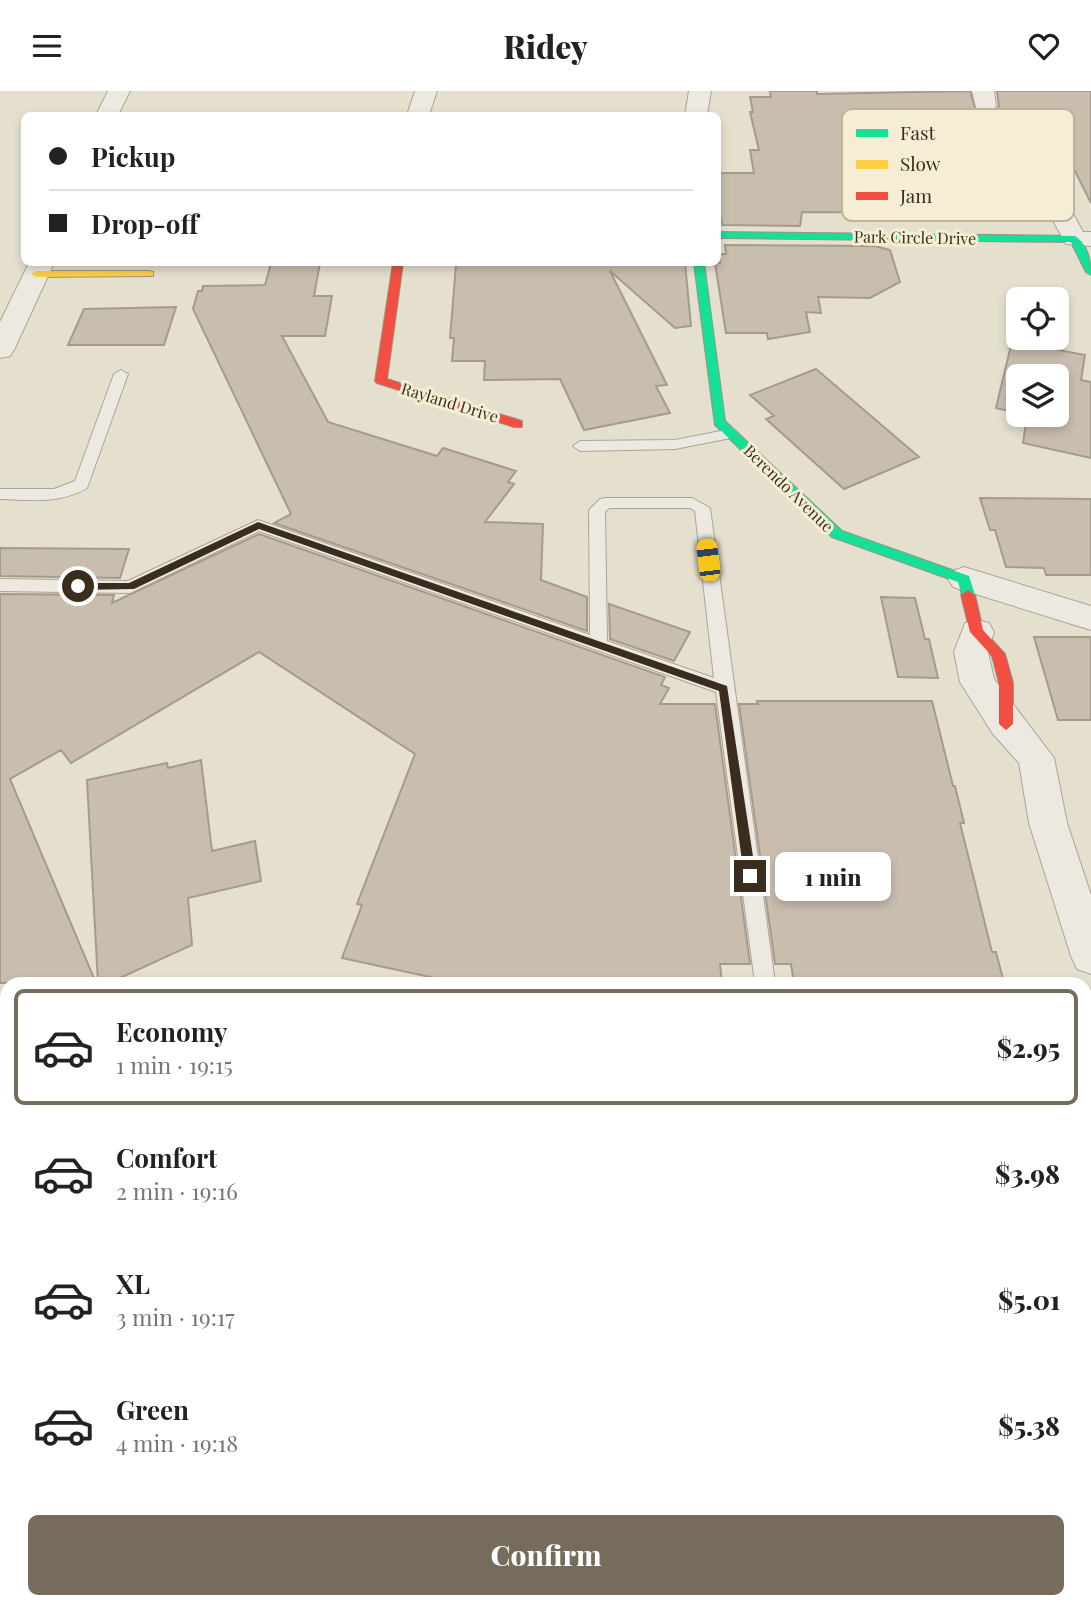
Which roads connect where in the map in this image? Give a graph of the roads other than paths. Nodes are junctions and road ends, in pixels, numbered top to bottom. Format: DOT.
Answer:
graph roads {
  1 [pos="118,91"];
  2 [pos="426,91"];
  3 [pos="700,91"];
  4 [pos="108,112"];
  5 [pos="419,112"];
  6 [pos="696,112"];
  7 [pos="1071,221"];
  8 [pos="721,235"];
  9 [pos="1083,239"];
  10 [pos="398,266"];
  11 [pos="699,266"];
  12 [pos="38,268"];
  13 [pos="1091,272"];
  14 [pos="149,274"];
  15 [pos="0,349"];
  16 [pos="121,374"];
  17 [pos="518,423"];
  18 [pos="731,434"];
  19 [pos="580,446"];
  20 [pos="0,494"];
  21 [pos="964,579"];
  22 [pos="0,585"];
  23 [pos="1091,618"];
  24 [pos="977,632"];
  25 [pos="599,645"];
  26 [pos="724,688"];
  27 [pos="1091,956"];
  28 [pos="764,977"];
  1 -- 4 [label="street"];
  2 -- 5 [label="street"];
  3 -- 6 [label="street"];
  7 -- 9 [label="street"];
  8 -- 9 [label="street, Park Circle Drive"];
  9 -- 13 [label="street"];
  10 -- 17 [label="street, Rayland Drive"];
  11 -- 18 [label="street, Berendo Avenue"];
  12 -- 14 [label="street"];
  12 -- 15 [label="street"];
  16 -- 20 [label="lane"];
  18 -- 19 [label="lane"];
  18 -- 21 [label="street, Berendo Avenue"];
  21 -- 23 [label="street"];
  21 -- 24 [label="street"];
  22 -- 25 [label="lane"];
  24 -- 27 [label="street"];
  25 -- 26 [label="lane"];
  25 -- 26 [label="lane"];
  26 -- 28 [label="lane"];
}
